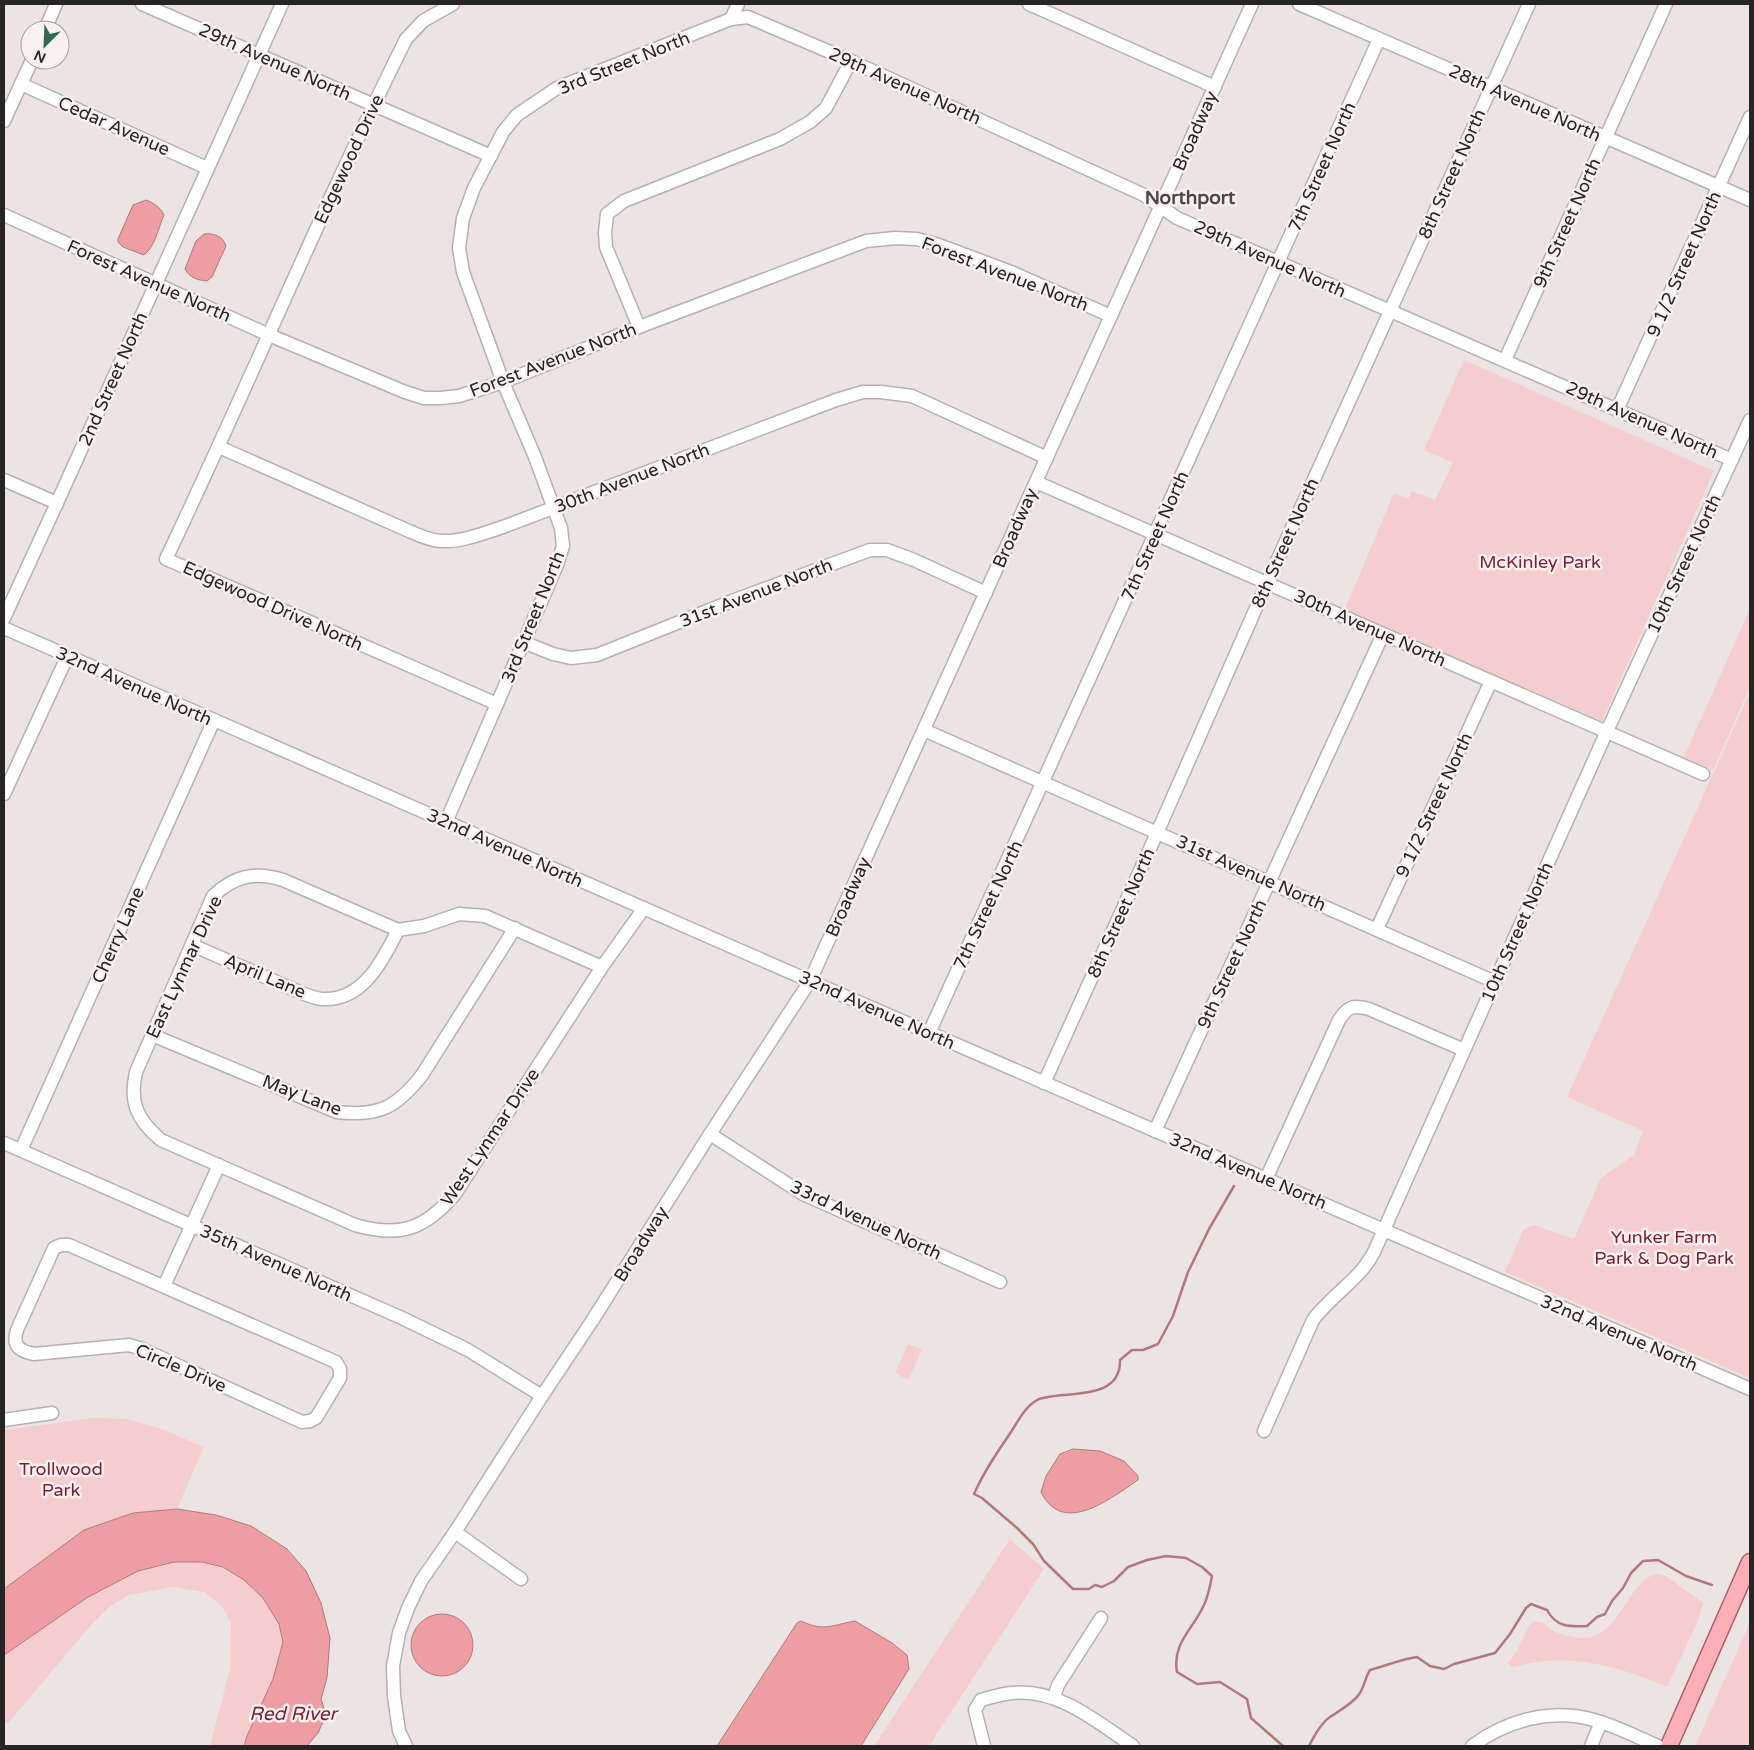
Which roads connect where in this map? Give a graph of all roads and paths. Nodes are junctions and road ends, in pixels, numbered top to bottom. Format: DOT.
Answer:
graph roads {
  1 [pos="56,4"];
  2 [pos="142,4"];
  3 [pos="282,4"];
  4 [pos="453,4"];
  5 [pos="738,4"];
  6 [pos="1029,4"];
  7 [pos="1252,4"];
  8 [pos="1299,4"];
  9 [pos="1529,4"];
  10 [pos="1666,4"];
  11 [pos="731,19"];
  12 [pos="49,20"];
  13 [pos="1379,39"];
  14 [pos="258,55"];
  15 [pos="851,61"];
  16 [pos="27,70"];
  17 [pos="21,84"];
  18 [pos="1215,87"];
  19 [pos="1491,88"];
  20 [pos="374,105"];
  21 [pos="1750,117"];
  22 [pos="4,121"];
  23 [pos="1606,138"];
  24 [pos="491,156"];
  25 [pos="207,168"];
  26 [pos="1719,186"];
  27 [pos="1750,200"];
  28 [pos="1162,207"];
  29 [pos="4,215"];
  30 [pos="1279,263"];
  31 [pos="156,284"];
  32 [pos="1391,312"];
  33 [pos="1111,316"];
  34 [pos="639,327"];
  35 [pos="269,335"];
  36 [pos="1505,360"];
  37 [pos="502,382"];
  38 [pos="1617,410"];
  39 [pos="1750,420"];
  40 [pos="219,447"];
  41 [pos="1047,458"];
  42 [pos="1732,460"];
  43 [pos="4,480"];
  44 [pos="1036,482"];
  45 [pos="57,503"];
  46 [pos="554,508"];
  47 [pos="1156,534"];
  48 [pos="1267,583"];
  49 [pos="986,593"];
  50 [pos="4,618"];
  51 [pos="4,628"];
  52 [pos="1383,634"];
  53 [pos="524,642"];
  54 [pos="67,656"];
  55 [pos="1491,681"];
  56 [pos="497,704"];
  57 [pos="214,720"];
  58 [pos="924,730"];
  59 [pos="1607,731"];
  60 [pos="1703,774"];
  61 [pos="1044,783"];
  62 [pos="4,794"];
  63 [pos="446,822"];
  64 [pos="1158,833"];
  65 [pos="1269,882"];
  66 [pos="644,908"];
  67 [pos="514,928"];
  68 [pos="1377,928"];
  69 [pos="398,930"];
  70 [pos="192,945"];
  71 [pos="602,967"];
  72 [pos="810,981"];
  73 [pos="1495,982"];
  74 [pos="929,1033"];
  75 [pos="152,1035"];
  76 [pos="1464,1050"];
  77 [pos="1044,1083"];
  78 [pos="1155,1131"];
  79 [pos="710,1134"];
  80 [pos="4,1143"];
  81 [pos="21,1150"];
  82 [pos="219,1165"];
  83 [pos="1266,1179"];
  84 [pos="192,1226"];
  85 [pos="1383,1230"];
  86 [pos="1000,1282"];
  87 [pos="164,1286"];
  88 [pos="1750,1389"];
  89 [pos="542,1396"];
  90 [pos="52,1413"];
  91 [pos="4,1420"];
  92 [pos="1264,1431"];
  93 [pos="455,1532"];
  94 [pos="1750,1562"];
  95 [pos="521,1579"];
  96 [pos="1101,1618"];
  97 [pos="1054,1698"];
  98 [pos="1601,1722"];
  99 [pos="406,1746"];
  100 [pos="984,1746"];
  101 [pos="1133,1746"];
  102 [pos="1472,1746"];
  103 [pos="1590,1746"];
  104 [pos="1658,1746"];
  105 [pos="1669,1746"];
  1 -- 12 [label="street"];
  2 -- 14 [label="street, 29th Avenue North"];
  3 -- 14 [label="street, 2nd Street North"];
  4 -- 20 [label="street, Edgewood Drive"];
  5 -- 11 [label="street"];
  6 -- 18 [label="street"];
  7 -- 18 [label="street, Broadway"];
  8 -- 13 [label="street, 28th Avenue North"];
  9 -- 19 [label="street, 8th Street North"];
  10 -- 23 [label="street, 9th Street North"];
  11 -- 15 [label="street, 29th Avenue North"];
  11 -- 24 [label="street, 3rd Street North"];
  13 -- 19 [label="street, 28th Avenue North"];
  13 -- 30 [label="street, 7th Street North"];
  14 -- 20 [label="street, 29th Avenue North"];
  14 -- 25 [label="street, 2nd Street North"];
  15 -- 28 [label="street, 29th Avenue North"];
  15 -- 34 [label="street"];
  16 -- 17 [label="street"];
  17 -- 22 [label="street"];
  17 -- 25 [label="street, Cedar Avenue"];
  18 -- 28 [label="street, Broadway"];
  19 -- 23 [label="street, 28th Avenue North"];
  19 -- 32 [label="street, 8th Street North"];
  20 -- 24 [label="street, 29th Avenue North"];
  20 -- 35 [label="street, Edgewood Drive"];
  21 -- 26 [label="street, 9 1/2 Street North"];
  23 -- 26 [label="street, 28th Avenue North"];
  23 -- 36 [label="street, 9th Street North"];
  24 -- 37 [label="street, 3rd Street North"];
  25 -- 31 [label="street, 2nd Street North"];
  26 -- 27 [label="street, 28th Avenue North"];
  26 -- 38 [label="street, 9 1/2 Street North"];
  28 -- 30 [label="street, 29th Avenue North"];
  28 -- 33 [label="street, Broadway"];
  29 -- 31 [label="street, Forest Avenue North"];
  30 -- 32 [label="street, 29th Avenue North"];
  30 -- 47 [label="street, 7th Street North"];
  31 -- 35 [label="street, Forest Avenue North"];
  31 -- 45 [label="street, 2nd Street North"];
  32 -- 36 [label="street, 29th Avenue North"];
  32 -- 48 [label="street, 8th Street North"];
  33 -- 34 [label="street, Forest Avenue North"];
  33 -- 41 [label="street, Broadway"];
  34 -- 37 [label="street, Forest Avenue North"];
  35 -- 37 [label="street, Forest Avenue North"];
  35 -- 40 [label="street, Edgewood Drive North"];
  36 -- 38 [label="street, 29th Avenue North"];
  37 -- 46 [label="street, 3rd Street North"];
  38 -- 42 [label="street, 29th Avenue North"];
  39 -- 42 [label="street, 10th Street North"];
  40 -- 46 [label="street, 30th Avenue North"];
  40 -- 56 [label="street, Edgewood Drive North"];
  41 -- 44 [label="street, Broadway"];
  41 -- 46 [label="street, 30th Avenue North"];
  42 -- 59 [label="street, 10th Street North"];
  43 -- 45 [label="street"];
  44 -- 47 [label="street, 30th Avenue North"];
  44 -- 49 [label="street, Broadway"];
  45 -- 50 [label="street, 2nd Street North"];
  46 -- 53 [label="street, 3rd Street North"];
  47 -- 48 [label="street, 30th Avenue North"];
  47 -- 61 [label="street, 7th Street North"];
  48 -- 52 [label="street, 30th Avenue North"];
  48 -- 64 [label="street, 8th Street North"];
  49 -- 53 [label="street, 31st Avenue North"];
  49 -- 58 [label="street, Broadway"];
  51 -- 54 [label="street, 32nd Avenue North"];
  52 -- 55 [label="street, 30th Avenue North"];
  52 -- 65 [label="street, 9th Street North"];
  53 -- 56 [label="street, 3rd Street North"];
  54 -- 57 [label="street, 32nd Avenue North"];
  54 -- 62 [label="street"];
  55 -- 59 [label="street, 30th Avenue North"];
  55 -- 68 [label="street, 9 1/2 Street North"];
  56 -- 63 [label="street, 3rd Street North"];
  57 -- 63 [label="street, 32nd Avenue North"];
  57 -- 81 [label="street, Cherry Lane"];
  58 -- 61 [label="street, 31st Avenue North"];
  58 -- 72 [label="street, Broadway"];
  59 -- 60 [label="street, 30th Avenue North"];
  59 -- 73 [label="street, 10th Street North"];
  61 -- 64 [label="street, 31st Avenue North"];
  61 -- 74 [label="street, 7th Street North"];
  63 -- 66 [label="street, 32nd Avenue North"];
  64 -- 65 [label="street, 31st Avenue North"];
  64 -- 77 [label="street, 8th Street North"];
  65 -- 68 [label="street, 31st Avenue North"];
  65 -- 78 [label="street, 9th Street North"];
  66 -- 71 [label="street, West Lynmar Drive"];
  66 -- 72 [label="street, 32nd Avenue North"];
  67 -- 69 [label="street"];
  67 -- 71 [label="street"];
  67 -- 75 [label="street, May Lane"];
  68 -- 73 [label="street, 31st Avenue North"];
  69 -- 70 [label="street, April Lane"];
  69 -- 70 [label="street, East Lynmar Drive"];
  70 -- 75 [label="street, East Lynmar Drive"];
  71 -- 82 [label="street, West Lynmar Drive"];
  72 -- 74 [label="street, 32nd Avenue North"];
  72 -- 79 [label="street, Broadway"];
  73 -- 76 [label="street, 10th Street North"];
  74 -- 77 [label="street, 32nd Avenue North"];
  75 -- 82 [label="street, East Lynmar Drive"];
  76 -- 83 [label="street"];
  76 -- 85 [label="street, 10th Street North"];
  77 -- 78 [label="street, 32nd Avenue North"];
  78 -- 83 [label="street, 32nd Avenue North"];
  79 -- 86 [label="street, 33rd Avenue North"];
  79 -- 89 [label="street, Broadway"];
  80 -- 81 [label="street, 35th Avenue North"];
  81 -- 84 [label="street, 35th Avenue North"];
  82 -- 84 [label="street"];
  83 -- 85 [label="street, 32nd Avenue North"];
  84 -- 87 [label="street"];
  84 -- 89 [label="street, 35th Avenue North"];
  85 -- 88 [label="street, 32nd Avenue North"];
  85 -- 92 [label="street, 10th Street North"];
  87 -- 87 [label="street, Circle Drive"];
  89 -- 93 [label="street, Broadway"];
  90 -- 91 [label="street"];
  93 -- 95 [label="street"];
  93 -- 99 [label="street, Broadway"];
  94 -- 105 [label="main road"];
  96 -- 97 [label="street"];
  97 -- 100 [label="street"];
  97 -- 101 [label="street"];
  98 -- 102 [label="street"];
  98 -- 103 [label="street"];
  98 -- 104 [label="street"];
}
